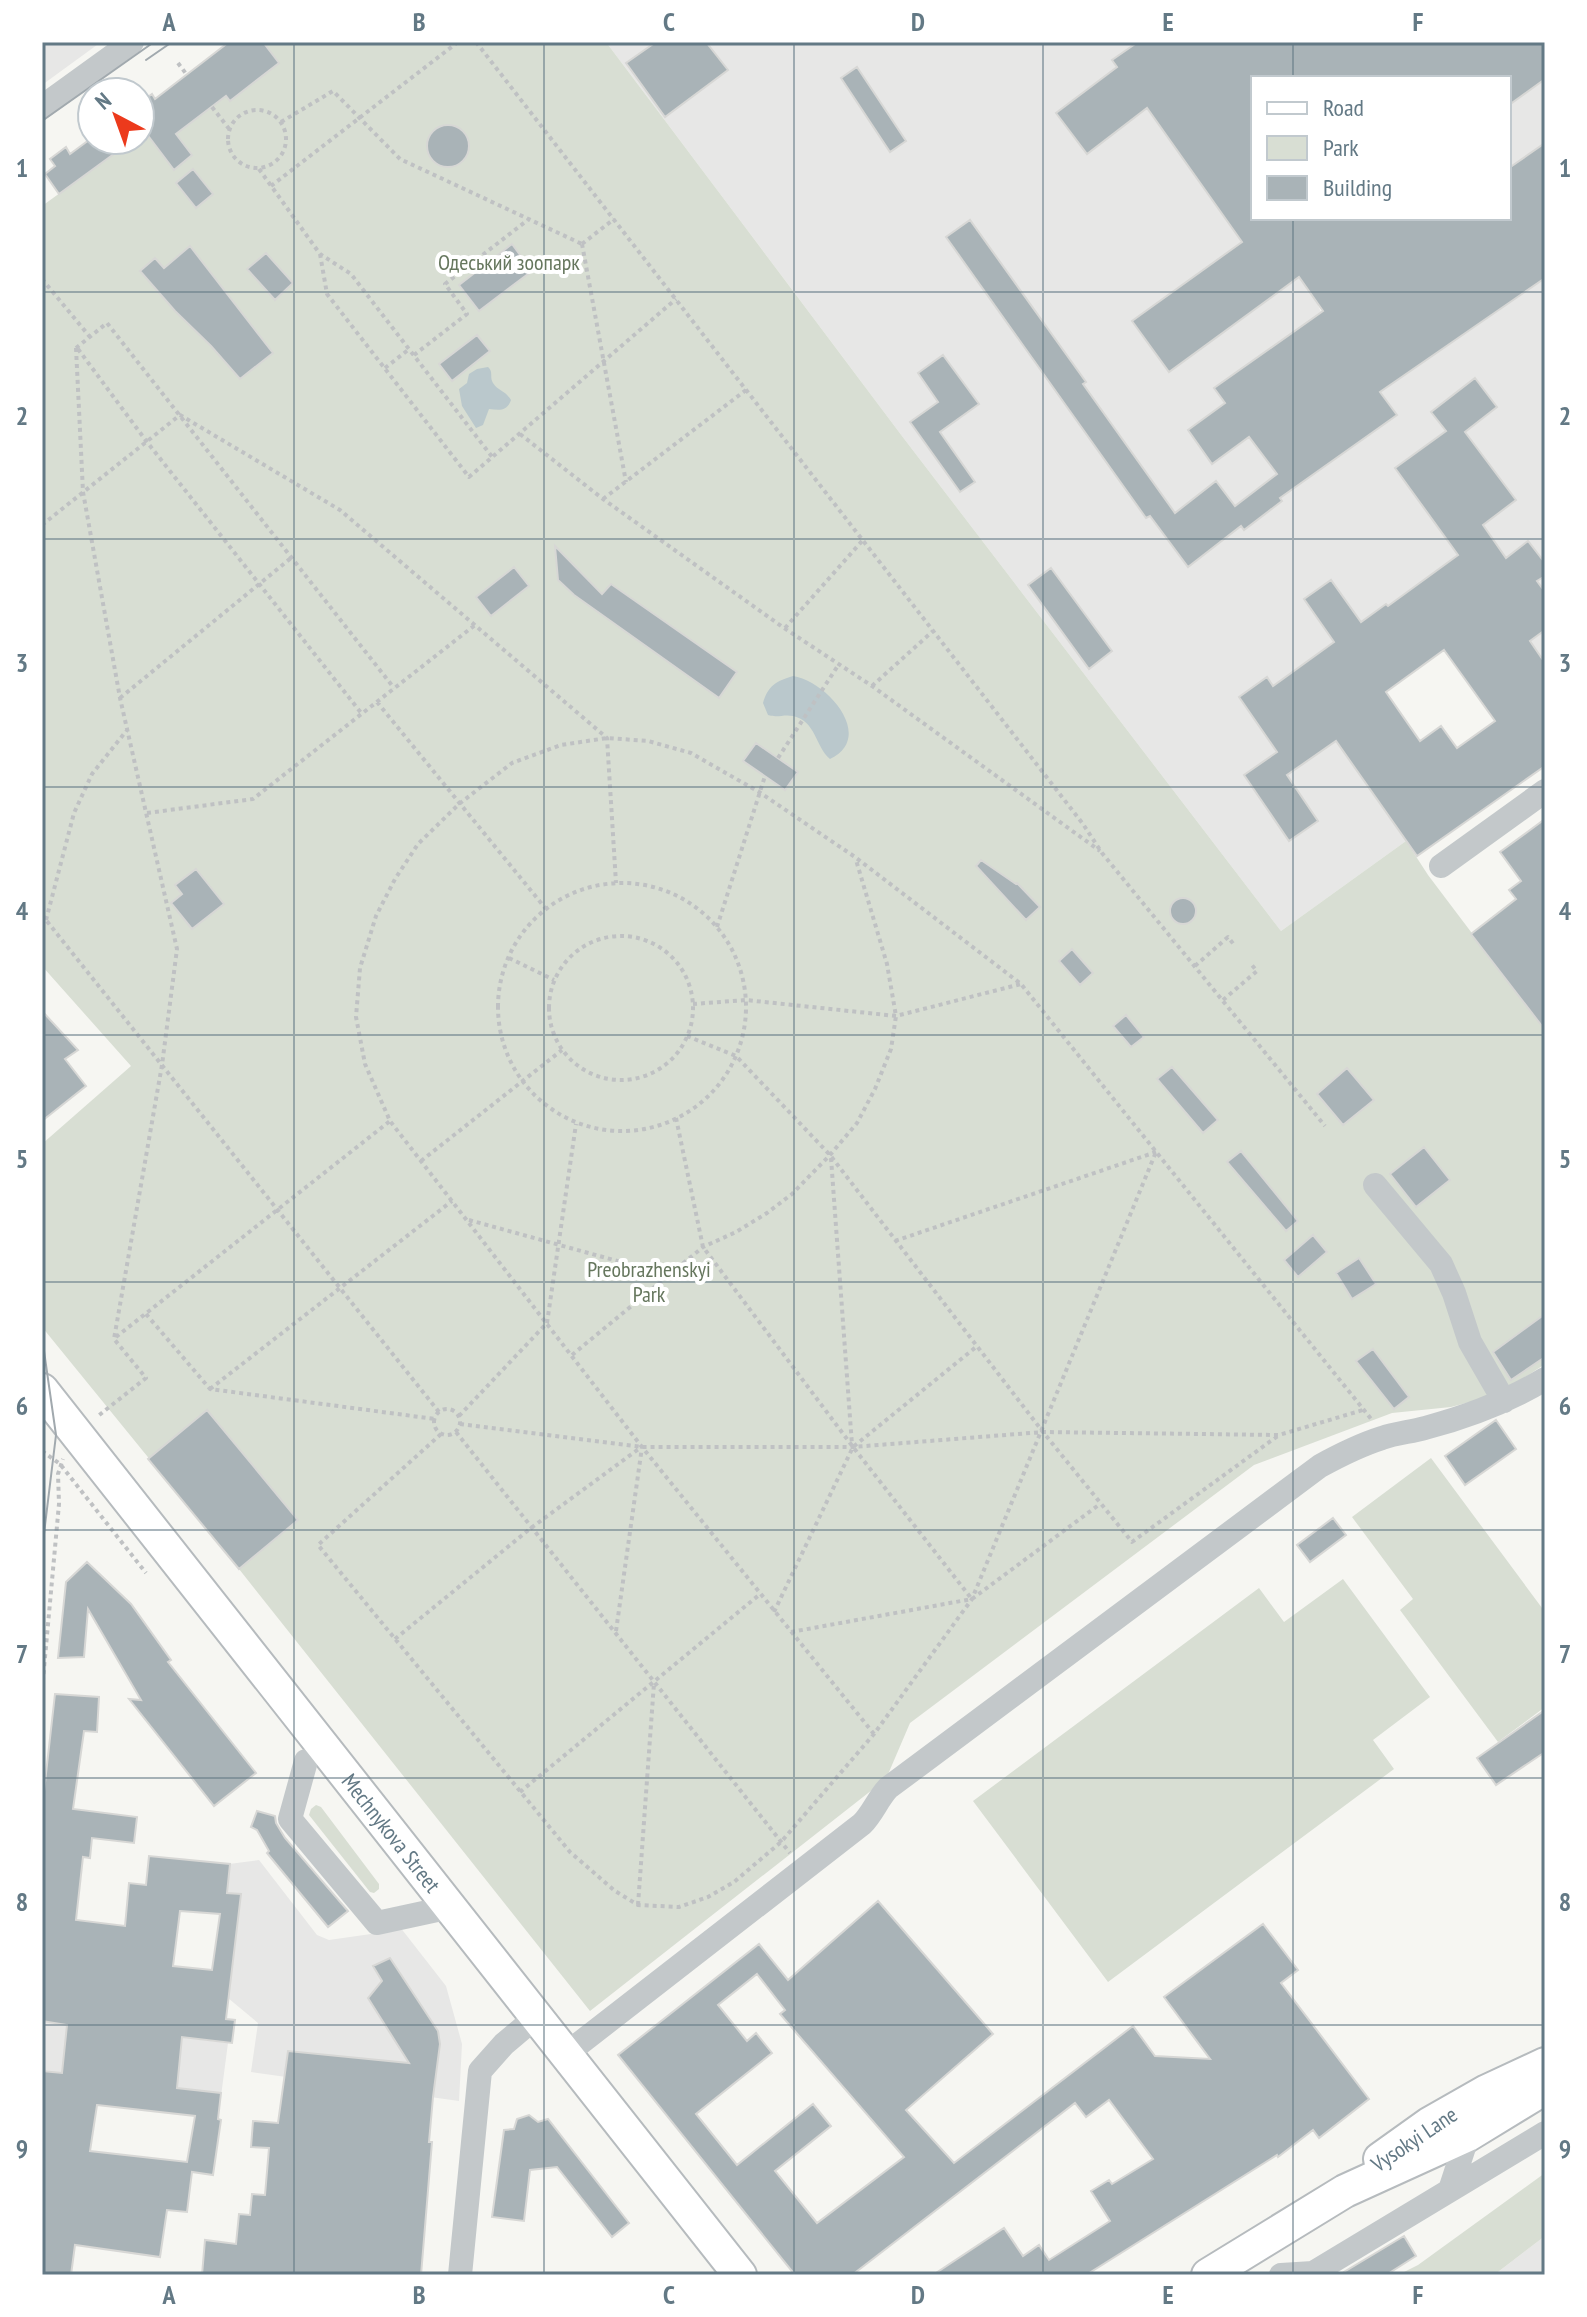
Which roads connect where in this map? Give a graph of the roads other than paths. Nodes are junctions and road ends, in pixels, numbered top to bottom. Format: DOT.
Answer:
graph roads {
  1 [pos="109,42"];
  2 [pos="132,42"];
  3 [pos="42,91"];
  4 [pos="42,107"];
  5 [pos="1545,791"];
  6 [pos="1441,866"];
  7 [pos="1375,1185"];
  8 [pos="1545,1379"];
  9 [pos="42,1390"];
  10 [pos="1504,1401"];
  11 [pos="306,1761"];
  12 [pos="451,1907"];
  13 [pos="536,2017"];
  14 [pos="1545,2040"];
  15 [pos="566,2054"];
  16 [pos="1545,2064"];
  17 [pos="1545,2088"];
  18 [pos="1487,2091"];
  19 [pos="1545,2133"];
  20 [pos="1468,2135"];
  21 [pos="1417,2157"];
  22 [pos="1450,2190"];
  23 [pos="1345,2191"];
  24 [pos="460,2275"];
  25 [pos="740,2275"];
  26 [pos="1208,2275"];
  27 [pos="1281,2275"];
  1 -- 3 [label="street"];
  2 -- 4 [label="street"];
  5 -- 6 [label="street"];
  7 -- 10 [label="street"];
  8 -- 10 [label="street"];
  9 -- 12 [label="main road, Mechnykova Street"];
  10 -- 15 [label="street"];
  11 -- 12 [label="street"];
  12 -- 13 [label="main road, Mechnykova Street"];
  13 -- 15 [label="main road, Mechnykova Street"];
  13 -- 24 [label="street"];
  14 -- 18 [label="main road, Vysokyi Lane"];
  15 -- 25 [label="main road, Mechnykova Street"];
  16 -- 18 [label="main road, Vysokyi Lane"];
  17 -- 20 [label="main road, Vysokyi Lane"];
  18 -- 21 [label="main road, Vysokyi Lane"];
  18 -- 23 [label="main road, Vysokyi Lane"];
  19 -- 22 [label="street"];
  20 -- 21 [label="main road, Vysokyi Lane"];
  20 -- 22 [label="street"];
  21 -- 23 [label="main road, Vysokyi Lane"];
  22 -- 27 [label="street"];
  23 -- 26 [label="main road, Vysokyi Lane"];
}
